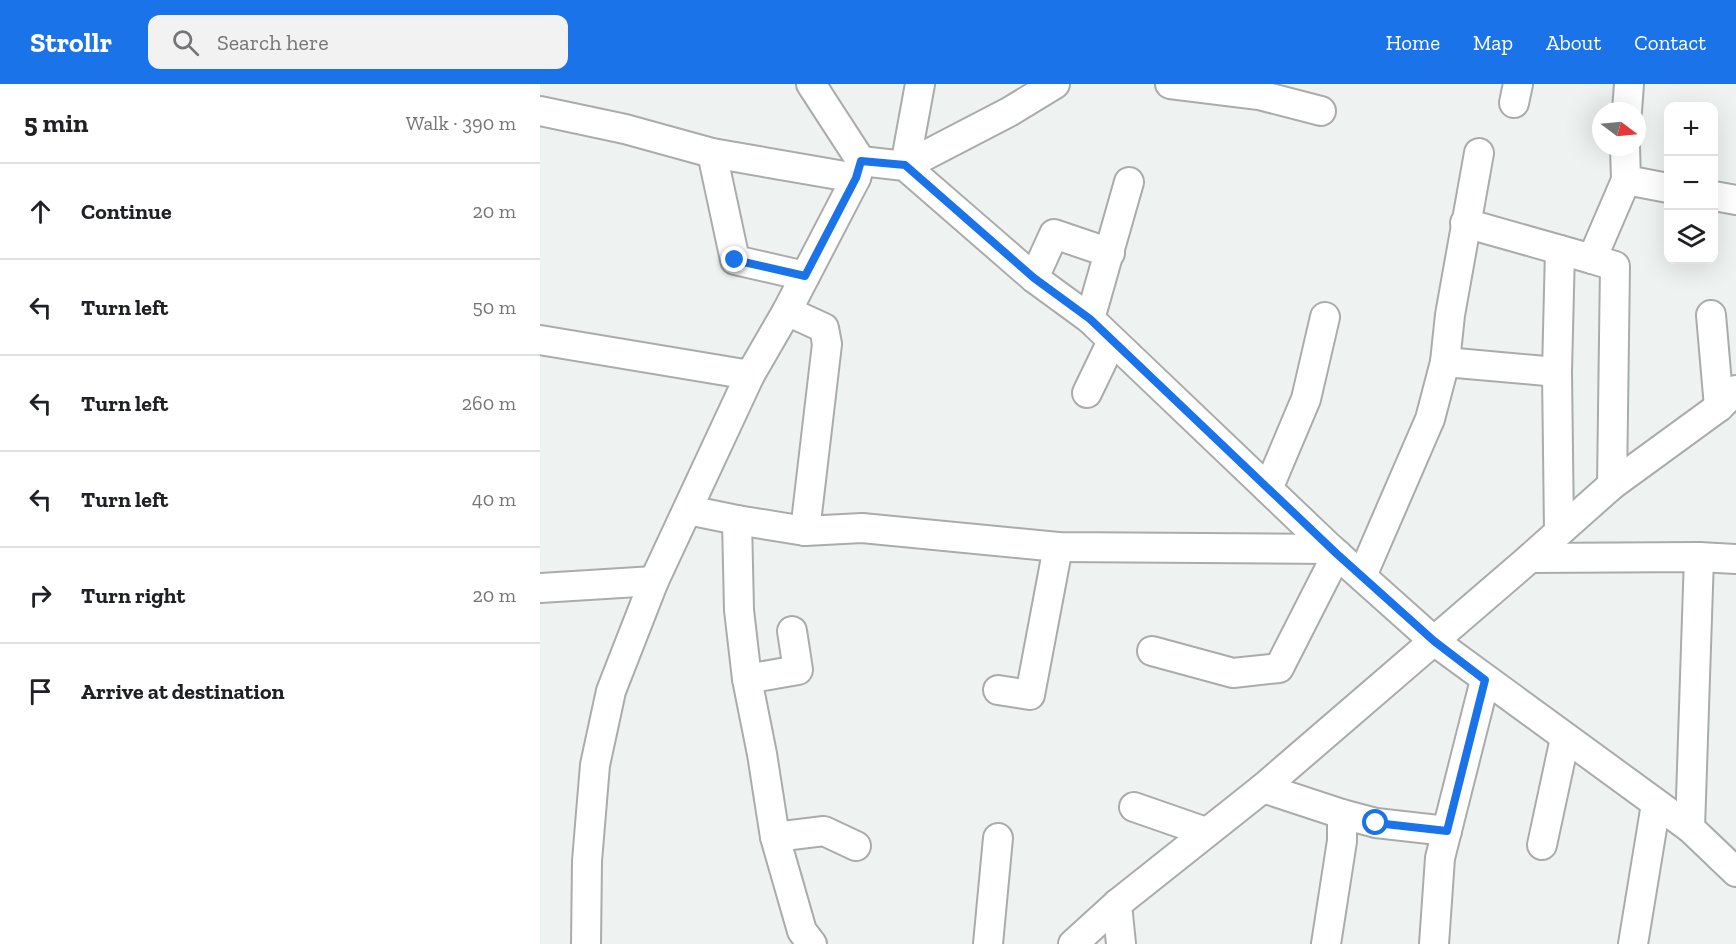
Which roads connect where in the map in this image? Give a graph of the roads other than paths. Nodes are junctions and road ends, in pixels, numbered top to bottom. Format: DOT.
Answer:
graph roads {
  1 [pos="811,84"];
  2 [pos="920,84"];
  3 [pos="1055,84"];
  4 [pos="1170,84"];
  5 [pos="1629,84"];
  6 [pos="1628,102"];
  7 [pos="540,111"];
  8 [pos="1321,111"];
  9 [pos="712,153"];
  10 [pos="1479,153"];
  11 [pos="1625,156"];
  12 [pos="905,165"];
  13 [pos="859,169"];
  14 [pos="1626,180"];
  15 [pos="1129,182"];
  16 [pos="1664,187"];
  17 [pos="1718,197"];
  18 [pos="1736,200"];
  19 [pos="1465,223"];
  20 [pos="1560,250"];
  21 [pos="1110,253"];
  22 [pos="1592,259"];
  23 [pos="805,276"];
  24 [pos="1034,278"];
  25 [pos="787,311"];
  26 [pos="1711,315"];
  27 [pos="1325,317"];
  28 [pos="1090,319"];
  29 [pos="540,340"];
  30 [pos="1112,341"];
  31 [pos="1445,362"];
  32 [pos="1557,372"];
  33 [pos="750,375"];
  34 [pos="1087,393"];
  35 [pos="1727,399"];
  36 [pos="1612,485"];
  37 [pos="1268,489"];
  38 [pos="688,510"];
  39 [pos="737,520"];
  40 [pos="805,531"];
  41 [pos="1559,531"];
  42 [pos="1058,547"];
  43 [pos="1334,551"];
  44 [pos="1699,557"];
  45 [pos="1530,558"];
  46 [pos="1736,559"];
  47 [pos="1362,576"];
  48 [pos="654,580"];
  49 [pos="540,588"];
  50 [pos="792,631"];
  51 [pos="1434,641"];
  52 [pos="1152,651"];
  53 [pos="747,679"];
  54 [pos="1485,680"];
  55 [pos="998,690"];
  56 [pos="1565,738"];
  57 [pos="1263,788"];
  58 [pos="1656,804"];
  59 [pos="1134,807"];
  60 [pos="1342,814"];
  61 [pos="1690,828"];
  62 [pos="1447,831"];
  63 [pos="1206,832"];
  64 [pos="775,837"];
  65 [pos="998,838"];
  66 [pos="1542,845"];
  67 [pos="856,846"];
  68 [pos="1736,872"];
  69 [pos="1117,904"];
  70 [pos="586,944"];
  71 [pos="812,944"];
  72 [pos="988,944"];
  73 [pos="1073,944"];
  74 [pos="1121,944"];
  75 [pos="1326,944"];
  76 [pos="1434,944"];
  77 [pos="1633,944"];
  1 -- 13 [label="street"];
  2 -- 12 [label="street"];
  3 -- 12 [label="street"];
  4 -- 8 [label="street"];
  5 -- 6 [label="street"];
  7 -- 9 [label="street"];
  9 -- 13 [label="street"];
  9 -- 23 [label="street"];
  10 -- 19 [label="street"];
  11 -- 14 [label="street"];
  12 -- 13 [label="street"];
  12 -- 24 [label="street"];
  13 -- 23 [label="street"];
  14 -- 16 [label="street"];
  14 -- 22 [label="street"];
  15 -- 21 [label="street"];
  17 -- 18 [label="street"];
  19 -- 20 [label="street"];
  19 -- 31 [label="street"];
  20 -- 22 [label="street"];
  20 -- 32 [label="street"];
  21 -- 24 [label="street"];
  21 -- 28 [label="street"];
  22 -- 36 [label="street"];
  23 -- 25 [label="street"];
  24 -- 28 [label="street"];
  25 -- 33 [label="street"];
  25 -- 40 [label="street"];
  26 -- 35 [label="street"];
  27 -- 37 [label="street"];
  28 -- 30 [label="street"];
  29 -- 33 [label="street"];
  30 -- 34 [label="street"];
  30 -- 37 [label="street"];
  31 -- 32 [label="street"];
  31 -- 47 [label="street"];
  32 -- 41 [label="street"];
  33 -- 38 [label="street"];
  35 -- 36 [label="street"];
  36 -- 41 [label="street"];
  37 -- 43 [label="street"];
  38 -- 39 [label="street"];
  38 -- 48 [label="street"];
  39 -- 40 [label="street"];
  39 -- 53 [label="street"];
  40 -- 42 [label="street"];
  41 -- 45 [label="street"];
  42 -- 43 [label="street"];
  42 -- 55 [label="street"];
  43 -- 47 [label="street"];
  43 -- 52 [label="street"];
  44 -- 45 [label="street"];
  44 -- 46 [label="street"];
  44 -- 61 [label="street"];
  45 -- 51 [label="street"];
  47 -- 51 [label="street"];
  48 -- 49 [label="street"];
  48 -- 70 [label="street"];
  50 -- 53 [label="street"];
  51 -- 54 [label="street"];
  51 -- 57 [label="street"];
  53 -- 64 [label="street"];
  54 -- 56 [label="street"];
  54 -- 62 [label="street"];
  56 -- 58 [label="street"];
  56 -- 66 [label="street"];
  57 -- 60 [label="street"];
  57 -- 63 [label="street"];
  58 -- 61 [label="street"];
  58 -- 77 [label="street"];
  59 -- 63 [label="street"];
  60 -- 62 [label="street"];
  60 -- 75 [label="street"];
  61 -- 68 [label="street"];
  62 -- 76 [label="street"];
  63 -- 69 [label="street"];
  64 -- 67 [label="street"];
  64 -- 71 [label="street"];
  65 -- 72 [label="street"];
  69 -- 73 [label="street"];
  69 -- 74 [label="street"];
}
